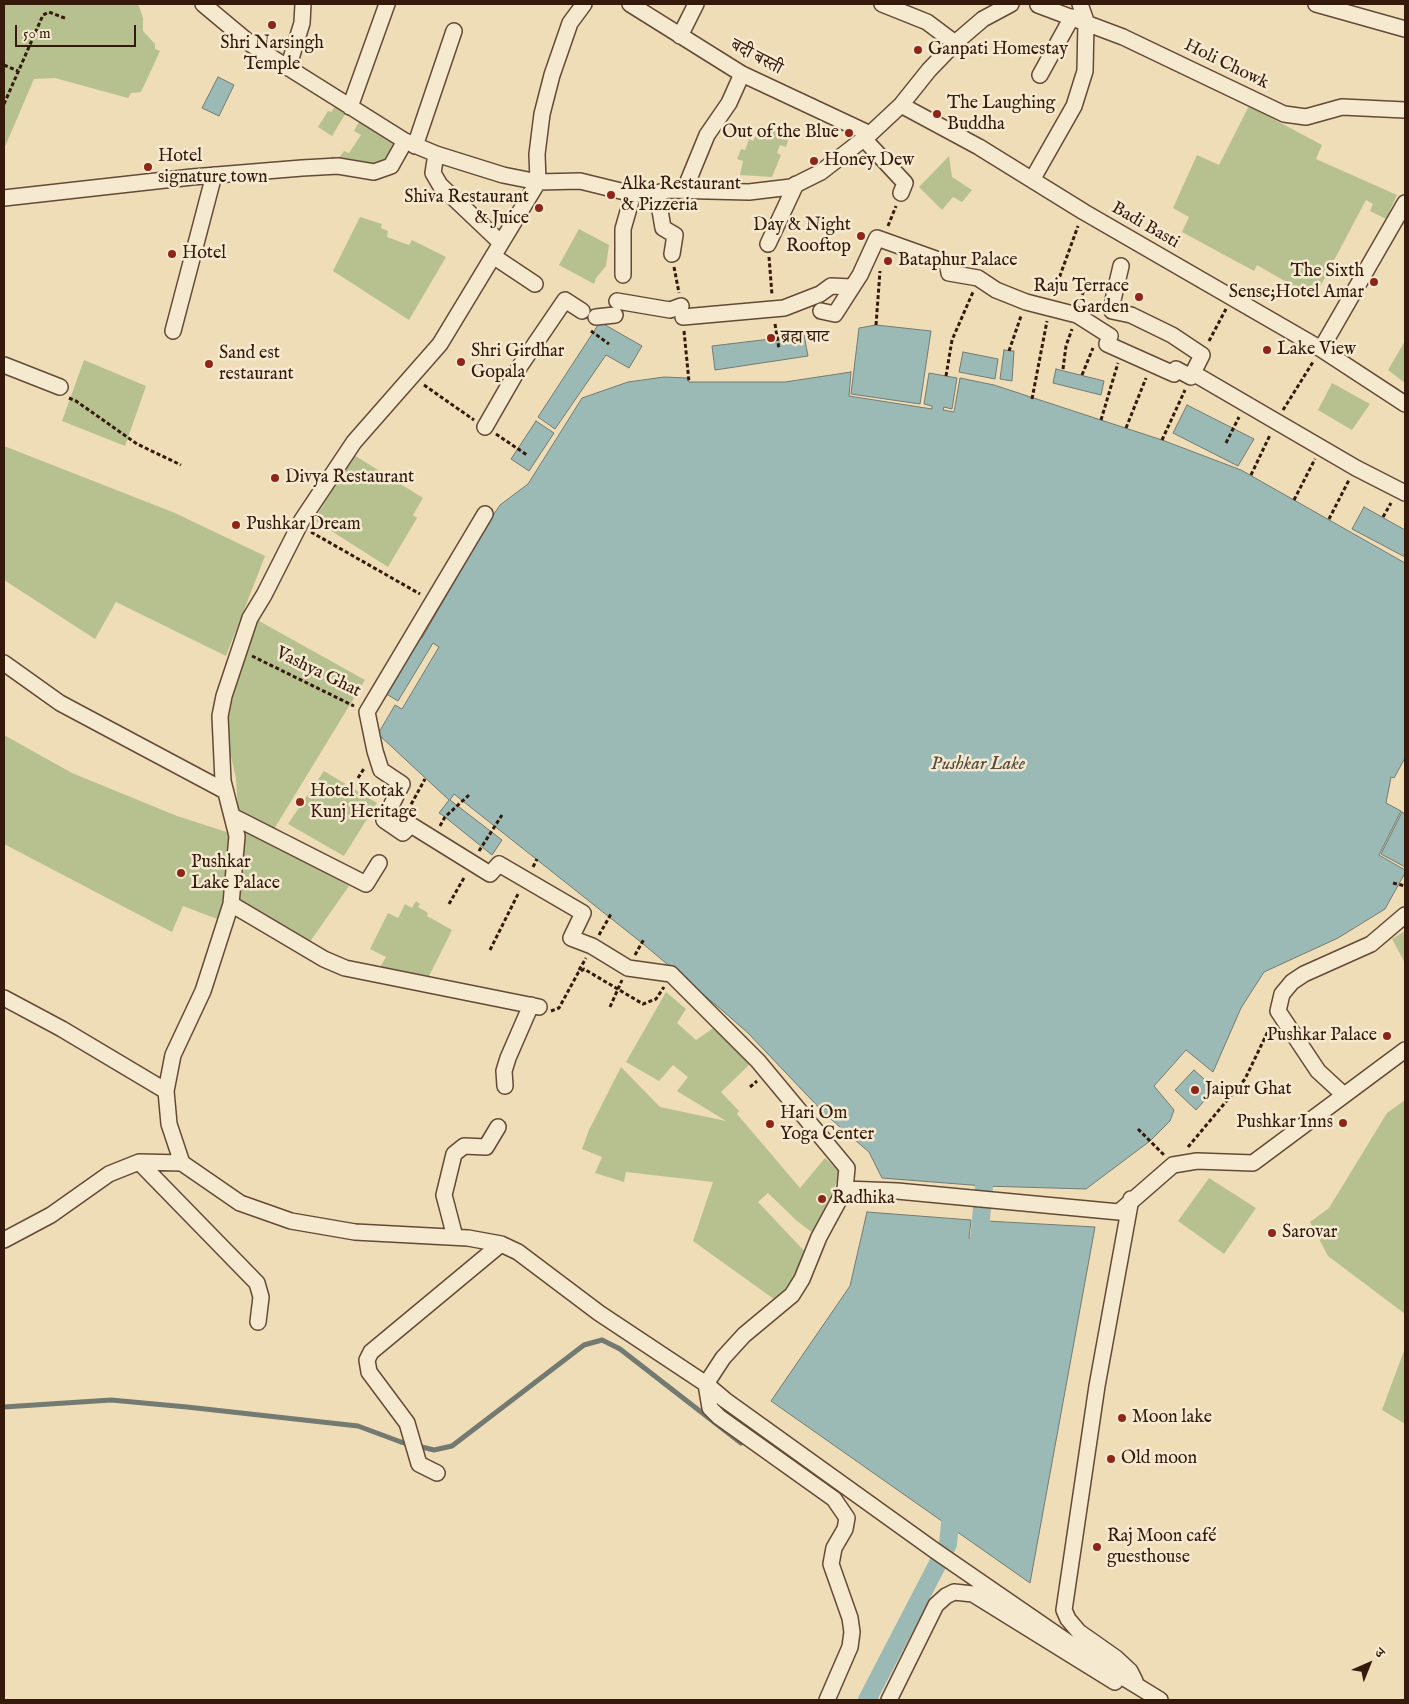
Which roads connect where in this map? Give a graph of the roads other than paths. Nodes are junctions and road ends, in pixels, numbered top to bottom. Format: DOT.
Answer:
graph roads {
  1 [pos="204,4"];
  2 [pos="303,4"];
  3 [pos="387,4"];
  4 [pos="570,4"];
  5 [pos="584,4"];
  6 [pos="630,4"];
  7 [pos="696,4"];
  8 [pos="882,4"];
  9 [pos="1034,4"];
  10 [pos="1316,4"];
  11 [pos="1006,6"];
  12 [pos="1079,14"];
  13 [pos="570,23"];
  14 [pos="1405,29"];
  15 [pos="454,32"];
  16 [pos="680,36"];
  17 [pos="955,43"];
  18 [pos="288,68"];
  19 [pos="742,74"];
  20 [pos="1040,75"];
  21 [pos="901,105"];
  22 [pos="350,107"];
  23 [pos="1405,110"];
  24 [pos="867,137"];
  25 [pos="410,143"];
  26 [pos="436,154"];
  27 [pos="214,175"];
  28 [pos="1032,180"];
  29 [pos="538,182"];
  30 [pos="796,184"];
  31 [pos="684,191"];
  32 [pos="656,193"];
  33 [pos="901,193"];
  34 [pos="633,194"];
  35 [pos="4,198"];
  36 [pos="1405,203"];
  37 [pos="768,244"];
  38 [pos="497,250"];
  39 [pos="672,254"];
  40 [pos="1121,266"];
  41 [pos="623,275"];
  42 [pos="535,284"];
  43 [pos="851,287"];
  44 [pos="582,311"];
  45 [pos="821,311"];
  46 [pos="596,317"];
  47 [pos="172,331"];
  48 [pos="1321,349"];
  49 [pos="4,365"];
  50 [pos="1191,377"];
  51 [pos="60,387"];
  52 [pos="1405,404"];
  53 [pos="484,427"];
  54 [pos="1405,493"];
  55 [pos="485,514"];
  56 [pos="4,663"];
  57 [pos="226,791"];
  58 [pos="232,816"];
  59 [pos="379,863"];
  60 [pos="231,904"];
  61 [pos="1405,915"];
  62 [pos="4,998"];
  63 [pos="1405,1050"];
  64 [pos="505,1086"];
  65 [pos="166,1091"];
  66 [pos="1344,1095"];
  67 [pos="498,1127"];
  68 [pos="139,1162"];
  69 [pos="182,1163"];
  70 [pos="850,1190"];
  71 [pos="1131,1199"];
  72 [pos="455,1237"];
  73 [pos="4,1240"];
  74 [pos="501,1244"];
  75 [pos="258,1322"];
  76 [pos="706,1384"];
  77 [pos="437,1473"];
  78 [pos="1140,1689"];
  79 [pos="827,1700"];
  80 [pos="889,1700"];
  81 [pos="1155,1700"];
  82 [pos="1160,1700"];
  1 -- 18 [label="street"];
  2 -- 18 [label="street"];
  3 -- 22 [label="street"];
  4 -- 13 [label="street"];
  5 -- 13 [label="street"];
  6 -- 16 [label="street, बदी बस्ती"];
  7 -- 16 [label="street"];
  8 -- 17 [label="street"];
  9 -- 12 [label="street, Holi Chowk"];
  10 -- 14 [label="street"];
  11 -- 17 [label="street"];
  12 -- 20 [label="street"];
  12 -- 23 [label="street, Holi Chowk"];
  12 -- 28 [label="street"];
  13 -- 29 [label="street"];
  15 -- 25 [label="street"];
  16 -- 19 [label="street, बदी बस्ती"];
  17 -- 21 [label="street"];
  18 -- 22 [label="street"];
  19 -- 24 [label="street, बदी बस्ती"];
  19 -- 31 [label="street"];
  21 -- 24 [label="street"];
  21 -- 28 [label="street, Badi Basti"];
  22 -- 25 [label="street"];
  24 -- 30 [label="street"];
  24 -- 33 [label="street"];
  25 -- 26 [label="street"];
  25 -- 27 [label="street"];
  26 -- 29 [label="street"];
  26 -- 38 [label="street"];
  27 -- 35 [label="street"];
  27 -- 47 [label="street"];
  28 -- 48 [label="street, Badi Basti"];
  29 -- 34 [label="street"];
  29 -- 38 [label="street"];
  30 -- 31 [label="street"];
  30 -- 37 [label="street"];
  31 -- 32 [label="street"];
  32 -- 34 [label="street"];
  32 -- 39 [label="street"];
  34 -- 41 [label="street"];
  36 -- 48 [label="street"];
  38 -- 42 [label="street"];
  38 -- 57 [label="street"];
  40 -- 54 [label="street"];
  43 -- 45 [label="street"];
  43 -- 46 [label="street"];
  43 -- 50 [label="street"];
  44 -- 53 [label="street"];
  48 -- 52 [label="street, Badi Basti"];
  49 -- 51 [label="street"];
  55 -- 70 [label="street"];
  56 -- 57 [label="street"];
  57 -- 58 [label="street"];
  58 -- 59 [label="street"];
  58 -- 60 [label="street"];
  60 -- 64 [label="street"];
  60 -- 65 [label="street"];
  61 -- 66 [label="street"];
  62 -- 65 [label="street"];
  63 -- 66 [label="street"];
  65 -- 69 [label="street"];
  66 -- 71 [label="street"];
  67 -- 72 [label="street"];
  68 -- 69 [label="street"];
  68 -- 73 [label="street"];
  68 -- 75 [label="street"];
  69 -- 72 [label="street"];
  70 -- 71 [label="street"];
  70 -- 76 [label="street"];
  71 -- 78 [label="street"];
  72 -- 74 [label="street"];
  74 -- 76 [label="street"];
  74 -- 77 [label="street"];
  76 -- 78 [label="street"];
  76 -- 79 [label="street"];
  78 -- 82 [label="street"];
  80 -- 81 [label="street"];
}
